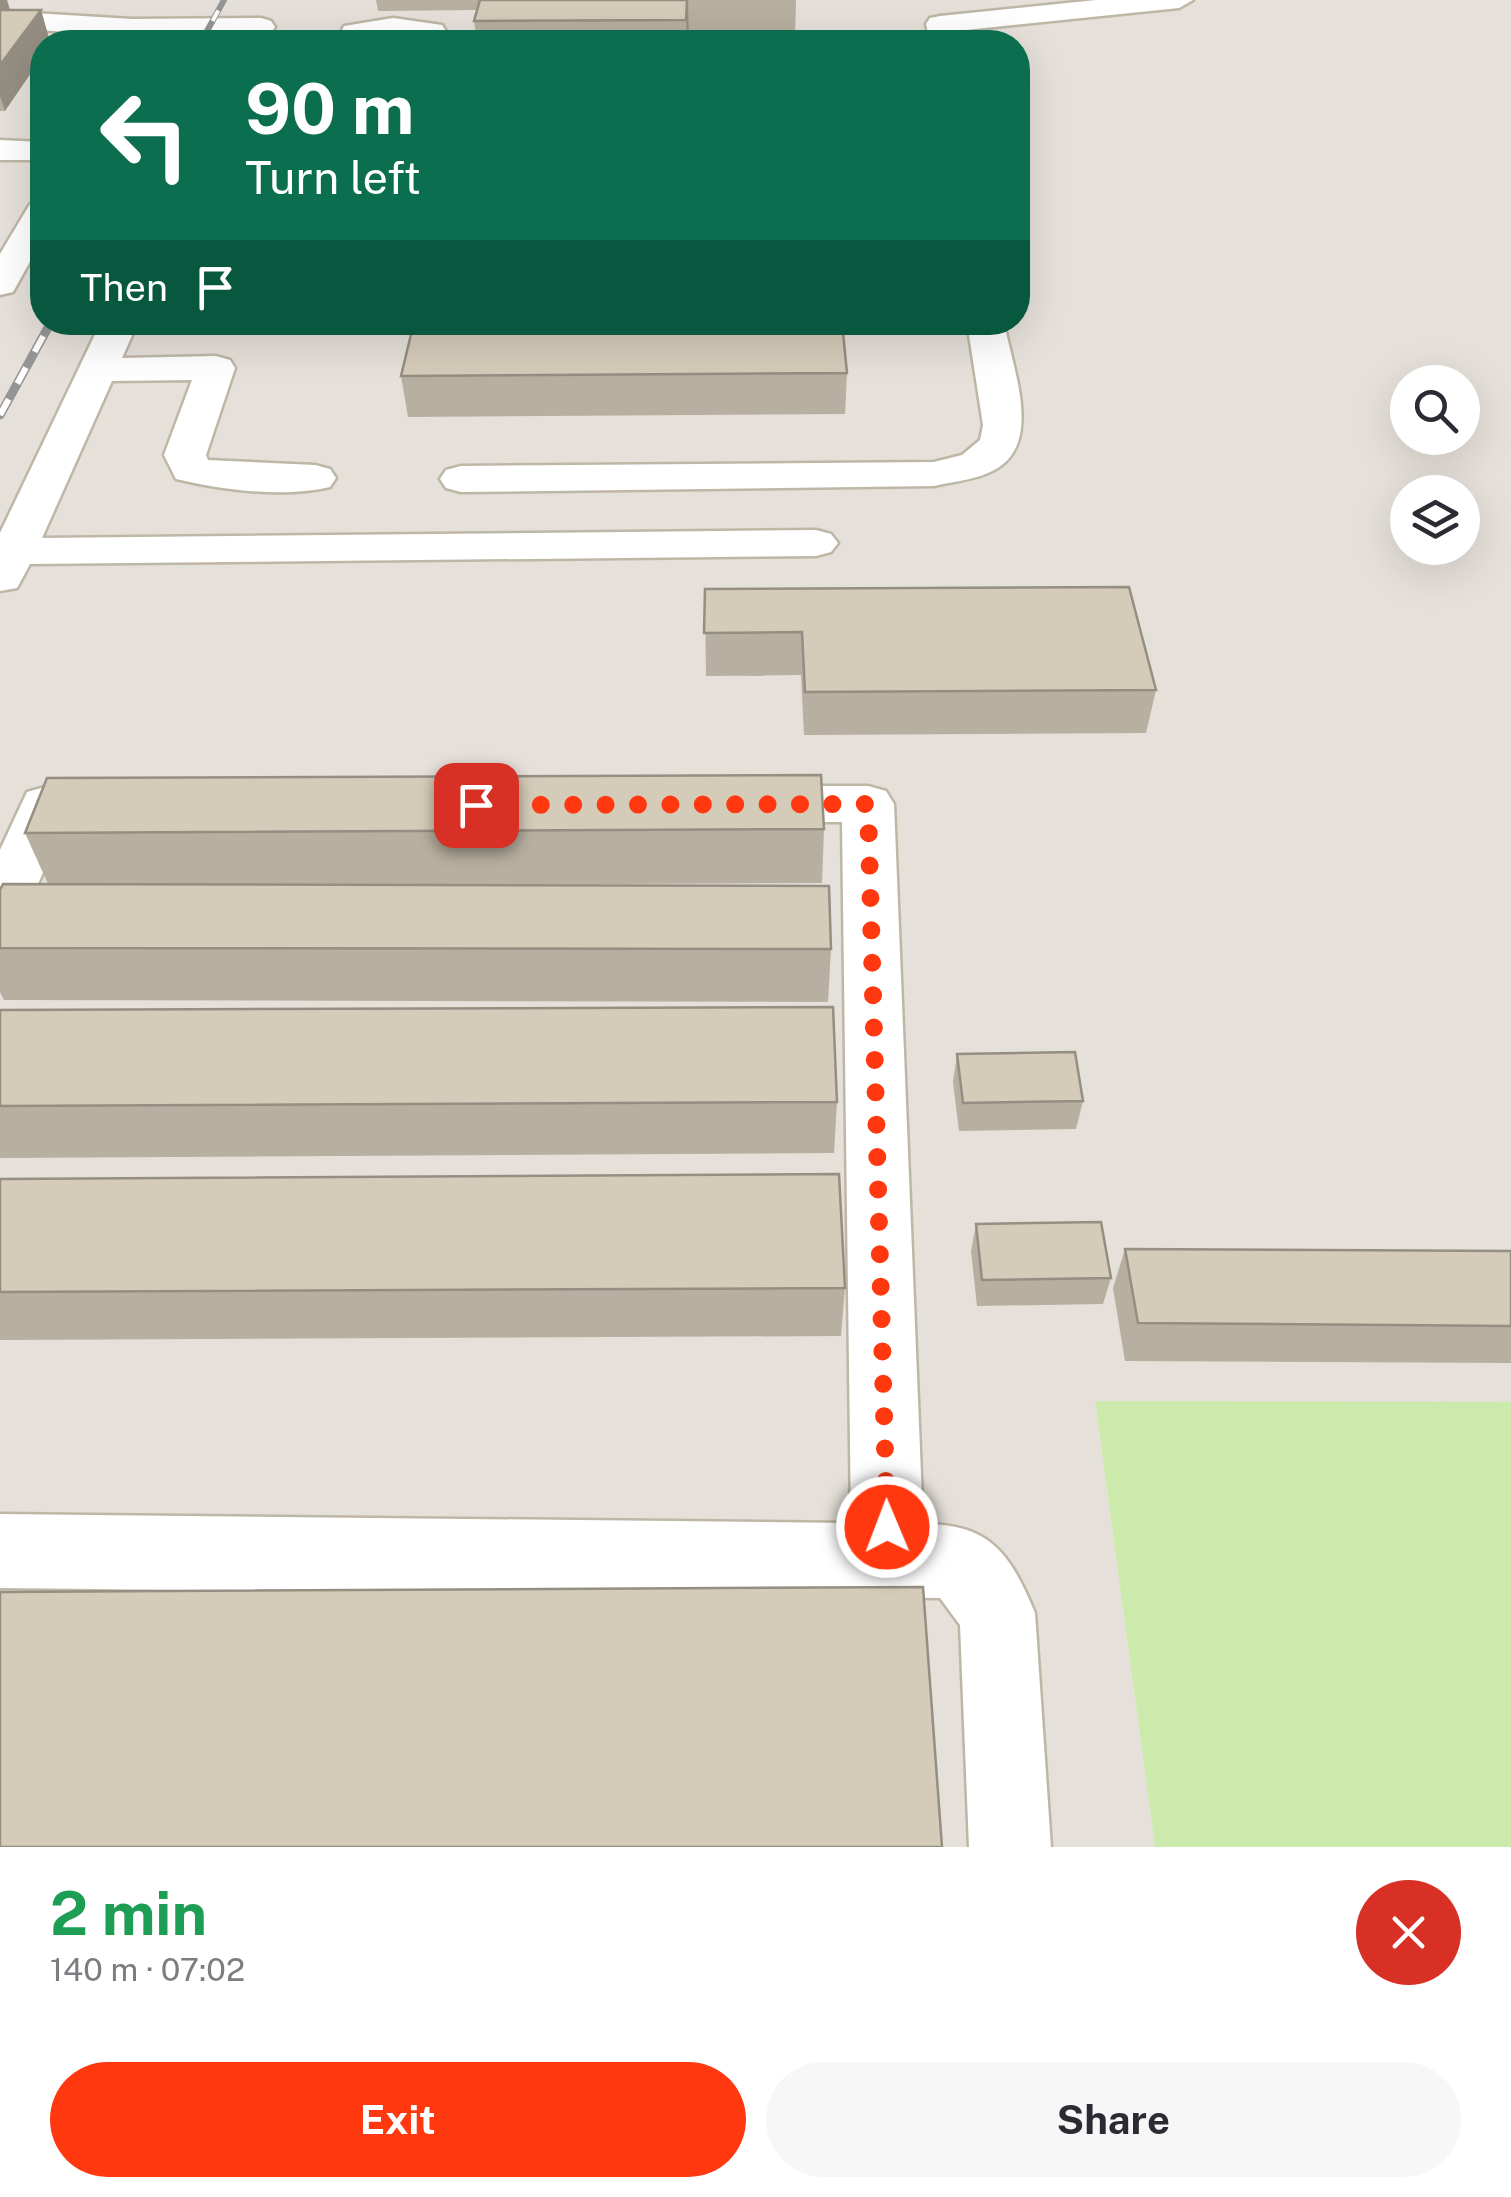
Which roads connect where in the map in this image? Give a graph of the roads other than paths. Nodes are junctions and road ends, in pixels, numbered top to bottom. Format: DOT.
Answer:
graph roads {
  1 [pos="152,0"];
  2 [pos="275,0"];
  3 [pos="1179,0"];
  4 [pos="0,20"];
  5 [pos="171,28"];
  6 [pos="76,30"];
  7 [pos="149,30"];
  8 [pos="196,30"];
  9 [pos="260,30"];
  10 [pos="360,30"];
  11 [pos="428,30"];
  12 [pos="941,30"];
  13 [pos="0,150"];
  14 [pos="30,151"];
  15 [pos="30,235"];
  16 [pos="0,284"];
  17 [pos="114,335"];
  18 [pos="987,335"];
  19 [pos="98,370"];
  20 [pos="315,478"];
  21 [pos="461,479"];
  22 [pos="816,543"];
  23 [pos="7,566"];
  24 [pos="692,804"];
  25 [pos="124,805"];
  26 [pos="0,915"];
  27 [pos="0,1551"];
  28 [pos="888,1560"];
  29 [pos="1010,1847"];
  1 -- 5 [label="street"];
  2 -- 9 [label="street"];
  3 -- 12 [label="street"];
  4 -- 6 [label="street"];
  5 -- 7 [label="street"];
  5 -- 8 [label="street"];
  10 -- 11 [label="street"];
  13 -- 14 [label="street"];
  15 -- 16 [label="street"];
  17 -- 19 [label="street"];
  18 -- 21 [label="street"];
  19 -- 20 [label="street"];
  19 -- 23 [label="street"];
  22 -- 23 [label="street"];
  24 -- 28 [label="street"];
  25 -- 26 [label="street"];
  27 -- 28 [label="street"];
  28 -- 29 [label="street"];
}
